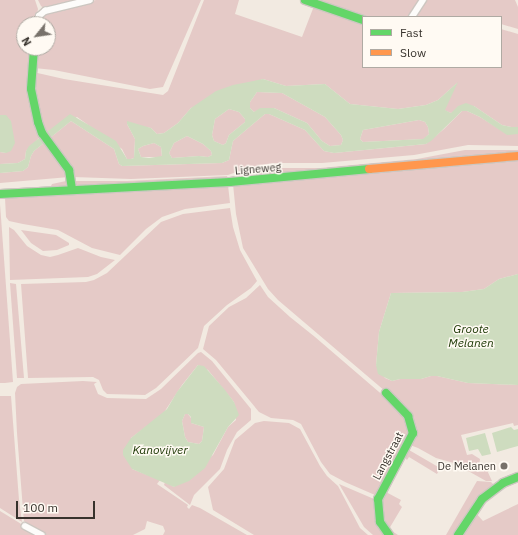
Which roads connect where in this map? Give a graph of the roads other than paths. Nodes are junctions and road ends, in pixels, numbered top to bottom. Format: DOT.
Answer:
graph roads {
  1 [pos="90,0"];
  2 [pos="305,0"];
  3 [pos="423,0"];
  4 [pos="39,16"];
  5 [pos="413,16"];
  6 [pos="362,20"];
  7 [pos="33,56"];
  8 [pos="518,156"];
  9 [pos="72,190"];
  10 [pos="0,194"];
  11 [pos="386,393"];
  12 [pos="518,477"];
  13 [pos="25,526"];
  14 [pos="42,535"];
  15 [pos="389,535"];
  16 [pos="458,535"];
  1 -- 4 [label="street"];
  2 -- 6 [label="street"];
  3 -- 5 [label="street"];
  7 -- 9 [label="street"];
  8 -- 9 [label="street, Ligneweg"];
  9 -- 10 [label="street, Ligneweg"];
  11 -- 15 [label="street, Langstraat"];
  12 -- 16 [label="street"];
  13 -- 14 [label="street"];
}
